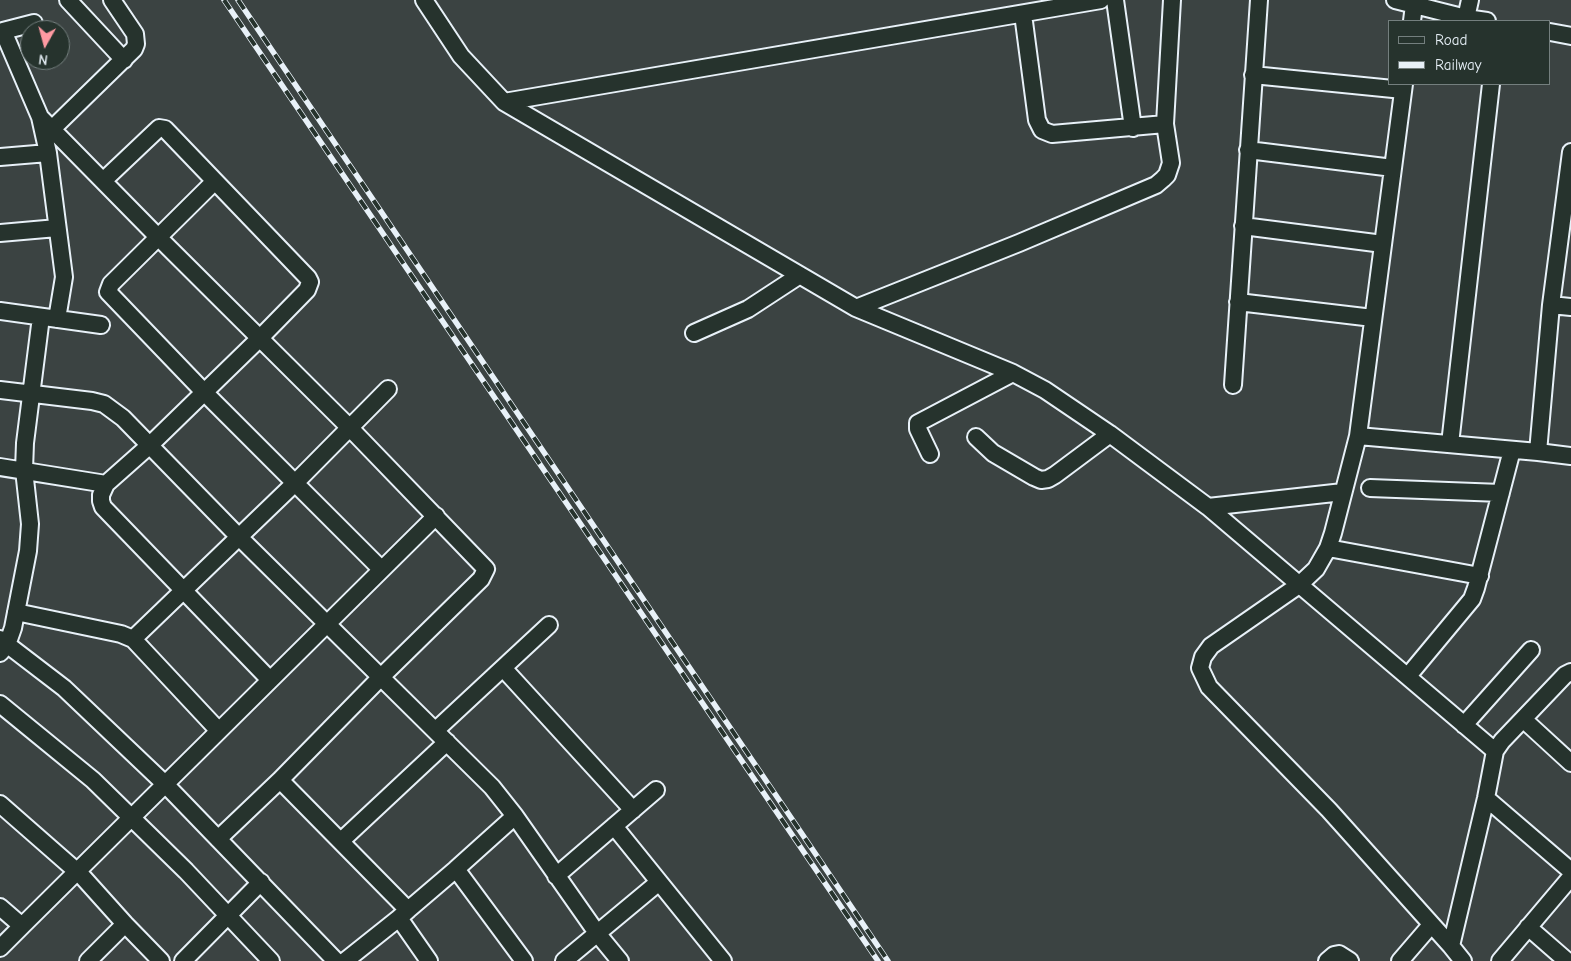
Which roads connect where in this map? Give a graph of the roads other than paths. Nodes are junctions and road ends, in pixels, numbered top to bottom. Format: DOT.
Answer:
graph roads {
  1 [pos="68,0"];
  2 [pos="112,0"];
  3 [pos="424,0"];
  4 [pos="1101,0"];
  5 [pos="1115,0"];
  6 [pos="1172,0"];
  7 [pos="1259,0"];
  8 [pos="1395,0"];
  9 [pos="1470,0"];
  10 [pos="1414,5"];
  11 [pos="1023,14"];
  12 [pos="1466,18"];
  13 [pos="1412,20"];
  14 [pos="1480,20"];
  15 [pos="20,27"];
  16 [pos="2,32"];
  17 [pos="1551,32"];
  18 [pos="1571,36"];
  19 [pos="124,60"];
  20 [pos="1253,75"];
  21 [pos="1491,85"];
  22 [pos="1404,87"];
  23 [pos="504,102"];
  24 [pos="40,117"];
  25 [pos="1165,124"];
  26 [pos="1134,128"];
  27 [pos="52,129"];
  28 [pos="1248,150"];
  29 [pos="1571,152"];
  30 [pos="48,153"];
  31 [pos="0,158"];
  32 [pos="1393,168"];
  33 [pos="103,181"];
  34 [pos="214,182"];
  35 [pos="1243,226"];
  36 [pos="57,228"];
  37 [pos="0,233"];
  38 [pos="158,237"];
  39 [pos="1383,244"];
  40 [pos="800,275"];
  41 [pos="1238,302"];
  42 [pos="1551,305"];
  43 [pos="1571,307"];
  44 [pos="856,308"];
  45 [pos="0,311"];
  46 [pos="49,318"];
  47 [pos="1373,318"];
  48 [pos="101,325"];
  49 [pos="694,333"];
  50 [pos="260,338"];
  51 [pos="1013,373"];
  52 [pos="1233,386"];
  53 [pos="388,389"];
  54 [pos="0,390"];
  55 [pos="204,392"];
  56 [pos="30,395"];
  57 [pos="350,427"];
  58 [pos="1110,434"];
  59 [pos="1358,436"];
  60 [pos="976,437"];
  61 [pos="1450,444"];
  62 [pos="150,445"];
  63 [pos="1512,450"];
  64 [pos="1538,452"];
  65 [pos="930,454"];
  66 [pos="1571,456"];
  67 [pos="0,467"];
  68 [pos="24,470"];
  69 [pos="295,483"];
  70 [pos="106,484"];
  71 [pos="1370,488"];
  72 [pos="1343,492"];
  73 [pos="1501,492"];
  74 [pos="1208,507"];
  75 [pos="436,516"];
  76 [pos="239,536"];
  77 [pos="1328,548"];
  78 [pos="381,569"];
  79 [pos="1480,576"];
  80 [pos="1299,585"];
  81 [pos="183,589"];
  82 [pos="16,612"];
  83 [pos="328,625"];
  84 [pos="549,625"];
  85 [pos="133,639"];
  86 [pos="2,646"];
  87 [pos="1532,650"];
  88 [pos="502,668"];
  89 [pos="1571,672"];
  90 [pos="1408,676"];
  91 [pos="381,677"];
  92 [pos="270,680"];
  93 [pos="0,704"];
  94 [pos="1523,719"];
  95 [pos="1464,725"];
  96 [pos="436,730"];
  97 [pos="219,731"];
  98 [pos="447,742"];
  99 [pos="1495,751"];
  100 [pos="1571,763"];
  101 [pos="280,780"];
  102 [pos="165,784"];
  103 [pos="656,790"];
  104 [pos="1486,798"];
  105 [pos="0,804"];
  106 [pos="633,810"];
  107 [pos="516,816"];
  108 [pos="132,818"];
  109 [pos="614,826"];
  110 [pos="218,839"];
  111 [pos="341,841"];
  112 [pos="456,869"];
  113 [pos="1571,871"];
  114 [pos="77,872"];
  115 [pos="556,876"];
  116 [pos="1571,877"];
  117 [pos="261,882"];
  118 [pos="659,882"];
  119 [pos="0,907"];
  120 [pos="403,914"];
  121 [pos="229,915"];
  122 [pos="125,924"];
  123 [pos="1431,924"];
  124 [pos="22,926"];
  125 [pos="1528,927"];
  126 [pos="597,933"];
  127 [pos="1451,946"];
  128 [pos="0,948"];
  129 [pos="88,961"];
  130 [pos="161,961"];
  131 [pos="183,961"];
  132 [pos="271,961"];
  133 [pos="336,961"];
  134 [pos="345,961"];
  135 [pos="429,961"];
  136 [pos="524,961"];
  137 [pos="564,961"];
  138 [pos="620,961"];
  139 [pos="723,961"];
  140 [pos="1327,961"];
  141 [pos="1350,961"];
  142 [pos="1400,961"];
  143 [pos="1463,961"];
  144 [pos="1500,961"];
  145 [pos="1567,961"];
  1 -- 19 [label="street"];
  2 -- 19 [label="street"];
  3 -- 23 [label="street"];
  4 -- 11 [label="street"];
  5 -- 26 [label="street"];
  6 -- 25 [label="street"];
  7 -- 20 [label="street"];
  8 -- 10 [label="street"];
  9 -- 12 [label="street"];
  10 -- 12 [label="street"];
  10 -- 13 [label="street"];
  11 -- 23 [label="street"];
  11 -- 26 [label="street"];
  12 -- 14 [label="street"];
  15 -- 16 [label="street"];
  16 -- 24 [label="street"];
  17 -- 18 [label="street"];
  19 -- 27 [label="street"];
  20 -- 22 [label="street"];
  20 -- 28 [label="street"];
  21 -- 61 [label="street"];
  22 -- 32 [label="street"];
  23 -- 40 [label="street"];
  24 -- 27 [label="street"];
  24 -- 30 [label="street"];
  25 -- 26 [label="street"];
  25 -- 44 [label="street"];
  27 -- 33 [label="street"];
  28 -- 32 [label="street"];
  28 -- 35 [label="street"];
  29 -- 42 [label="street"];
  30 -- 31 [label="street"];
  30 -- 36 [label="street"];
  32 -- 39 [label="street"];
  33 -- 34 [label="street"];
  33 -- 38 [label="street"];
  34 -- 38 [label="street"];
  34 -- 50 [label="street"];
  35 -- 39 [label="street"];
  35 -- 41 [label="street"];
  36 -- 37 [label="street"];
  36 -- 46 [label="street"];
  38 -- 50 [label="street"];
  38 -- 55 [label="street"];
  39 -- 47 [label="street"];
  40 -- 44 [label="street"];
  40 -- 49 [label="street"];
  41 -- 47 [label="street"];
  41 -- 52 [label="street"];
  42 -- 43 [label="street"];
  42 -- 64 [label="street"];
  44 -- 51 [label="street"];
  45 -- 46 [label="street"];
  46 -- 48 [label="street"];
  46 -- 56 [label="street"];
  47 -- 59 [label="street"];
  50 -- 55 [label="street"];
  50 -- 57 [label="street"];
  51 -- 58 [label="street"];
  51 -- 65 [label="street"];
  53 -- 57 [label="street"];
  54 -- 56 [label="street"];
  55 -- 62 [label="street"];
  55 -- 69 [label="street"];
  56 -- 62 [label="street"];
  56 -- 68 [label="street"];
  57 -- 69 [label="street"];
  57 -- 75 [label="street"];
  58 -- 60 [label="street"];
  58 -- 74 [label="street"];
  59 -- 61 [label="street"];
  59 -- 72 [label="street"];
  61 -- 63 [label="street"];
  62 -- 70 [label="street"];
  62 -- 76 [label="street"];
  63 -- 64 [label="street"];
  63 -- 73 [label="street"];
  64 -- 66 [label="street"];
  67 -- 68 [label="street"];
  68 -- 70 [label="street"];
  68 -- 82 [label="street"];
  69 -- 76 [label="street"];
  69 -- 78 [label="street"];
  70 -- 81 [label="street"];
  71 -- 73 [label="street"];
  72 -- 74 [label="street"];
  72 -- 77 [label="street"];
  73 -- 79 [label="street"];
  74 -- 80 [label="street"];
  75 -- 78 [label="street"];
  75 -- 91 [label="street"];
  76 -- 81 [label="street"];
  76 -- 83 [label="street"];
  77 -- 79 [label="street"];
  77 -- 80 [label="street"];
  78 -- 83 [label="street"];
  79 -- 90 [label="street"];
  80 -- 90 [label="street"];
  80 -- 123 [label="street"];
  81 -- 85 [label="street"];
  81 -- 92 [label="street"];
  82 -- 85 [label="street"];
  82 -- 86 [label="street"];
  83 -- 91 [label="street"];
  83 -- 92 [label="street"];
  84 -- 88 [label="street"];
  85 -- 97 [label="street"];
  86 -- 102 [label="street"];
  87 -- 95 [label="street"];
  88 -- 96 [label="street"];
  88 -- 106 [label="street"];
  89 -- 94 [label="street"];
  90 -- 95 [label="street"];
  91 -- 96 [label="street"];
  91 -- 101 [label="street"];
  92 -- 97 [label="street"];
  93 -- 108 [label="street"];
  94 -- 99 [label="street"];
  94 -- 100 [label="street"];
  95 -- 99 [label="street"];
  96 -- 98 [label="street"];
  97 -- 102 [label="street"];
  98 -- 107 [label="street"];
  98 -- 111 [label="street"];
  99 -- 104 [label="street"];
  101 -- 110 [label="street"];
  101 -- 111 [label="street"];
  102 -- 108 [label="street"];
  102 -- 110 [label="street"];
  103 -- 106 [label="street"];
  104 -- 113 [label="street"];
  104 -- 127 [label="street"];
  105 -- 114 [label="street"];
  106 -- 109 [label="street"];
  107 -- 112 [label="street"];
  107 -- 115 [label="street"];
  108 -- 114 [label="street"];
  108 -- 121 [label="street"];
  109 -- 115 [label="street"];
  109 -- 118 [label="street"];
  110 -- 117 [label="street"];
  111 -- 120 [label="street"];
  112 -- 120 [label="street"];
  112 -- 136 [label="street"];
  114 -- 122 [label="street"];
  114 -- 124 [label="street"];
  115 -- 126 [label="street"];
  116 -- 125 [label="street"];
  117 -- 121 [label="street"];
  117 -- 133 [label="street"];
  118 -- 126 [label="street"];
  118 -- 139 [label="street"];
  119 -- 124 [label="street"];
  120 -- 134 [label="street"];
  120 -- 135 [label="street"];
  121 -- 131 [label="street"];
  121 -- 132 [label="street"];
  122 -- 129 [label="street"];
  122 -- 130 [label="street"];
  123 -- 127 [label="street"];
  123 -- 142 [label="street"];
  124 -- 128 [label="street"];
  125 -- 144 [label="street"];
  125 -- 145 [label="street"];
  126 -- 137 [label="street"];
  126 -- 138 [label="street"];
  127 -- 143 [label="street"];
  140 -- 141 [label="street"];
}
